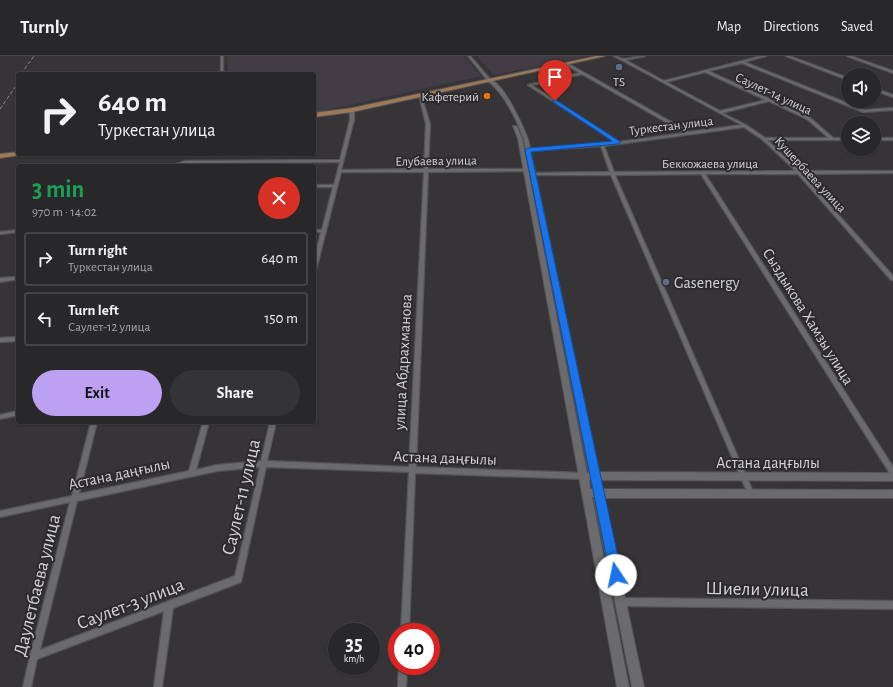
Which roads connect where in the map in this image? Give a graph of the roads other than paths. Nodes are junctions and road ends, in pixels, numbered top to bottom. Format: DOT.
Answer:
graph roads {
  1 [pos="222,56"];
  2 [pos="469,56"];
  3 [pos="603,56"];
  4 [pos="615,56"];
  5 [pos="644,56"];
  6 [pos="765,56"];
  7 [pos="787,56"];
  8 [pos="848,56"];
  9 [pos="623,60"];
  10 [pos="742,62"];
  11 [pos="567,64"];
  12 [pos="893,71"];
  13 [pos="222,72"];
  14 [pos="705,72"];
  15 [pos="583,73"];
  16 [pos="841,76"];
  17 [pos="489,80"];
  18 [pos="664,82"];
  19 [pos="881,91"];
  20 [pos="420,95"];
  21 [pos="893,96"];
  22 [pos="770,100"];
  23 [pos="893,109"];
  24 [pos="352,110"];
  25 [pos="721,112"];
  26 [pos="316,116"];
  27 [pos="745,126"];
  28 [pos="688,133"];
  29 [pos="764,139"];
  30 [pos="832,139"];
  31 [pos="841,139"];
  32 [pos="881,139"];
  33 [pos="893,139"];
  34 [pos="618,142"];
  35 [pos="602,145"];
  36 [pos="528,150"];
  37 [pos="16,154"];
  38 [pos="0,156"];
  39 [pos="342,161"];
  40 [pos="178,164"];
  41 [pos="427,170"];
  42 [pos="340,171"];
  43 [pos="529,172"];
  44 [pos="799,172"];
  45 [pos="893,172"];
  46 [pos="612,173"];
  47 [pos="702,173"];
  48 [pos="316,186"];
  49 [pos="335,186"];
  50 [pos="316,230"];
  51 [pos="16,231"];
  52 [pos="324,231"];
  53 [pos="0,234"];
  54 [pos="316,262"];
  55 [pos="16,278"];
  56 [pos="893,279"];
  57 [pos="0,280"];
  58 [pos="16,339"];
  59 [pos="0,340"];
  60 [pos="16,414"];
  61 [pos="0,417"];
  62 [pos="94,424"];
  63 [pos="205,424"];
  64 [pos="273,424"];
  65 [pos="264,464"];
  66 [pos="412,470"];
  67 [pos="192,473"];
  68 [pos="893,473"];
  69 [pos="583,476"];
  70 [pos="595,476"];
  71 [pos="744,477"];
  72 [pos="893,477"];
  73 [pos="586,494"];
  74 [pos="599,494"];
  75 [pos="751,494"];
  76 [pos="893,494"];
  77 [pos="75,498"];
  78 [pos="0,514"];
  79 [pos="238,579"];
  80 [pos="621,602"];
  81 [pos="169,605"];
  82 [pos="893,605"];
  83 [pos="405,623"];
  84 [pos="34,656"];
  85 [pos="403,675"];
  86 [pos="27,687"];
  87 [pos="158,687"];
  88 [pos="402,687"];
  89 [pos="623,687"];
  90 [pos="638,687"];
  1 -- 13 [label="street"];
  2 -- 17 [label="street"];
  3 -- 11 [label="main road"];
  4 -- 9 [label="street, Кушербаева улица"];
  5 -- 9 [label="street"];
  6 -- 10 [label="street"];
  7 -- 16 [label="street"];
  8 -- 12 [label="street"];
  9 -- 18 [label="street, Кушербаева улица"];
  10 -- 14 [label="street"];
  10 -- 23 [label="street"];
  11 -- 15 [label="street"];
  11 -- 17 [label="main road"];
  14 -- 18 [label="street"];
  14 -- 22 [label="street, Саулет-14 улица"];
  15 -- 28 [label="street"];
  15 -- 34 [label="street"];
  17 -- 20 [label="main road"];
  17 -- 36 [label="street"];
  17 -- 43 [label="street"];
  18 -- 25 [label="street, Кушербаева улица"];
  19 -- 21 [label="street"];
  20 -- 24 [label="main road"];
  20 -- 41 [label="street, улица Абдрахманова"];
  22 -- 25 [label="street"];
  22 -- 30 [label="street, Саулет-14 улица"];
  24 -- 26 [label="main road"];
  24 -- 39 [label="street"];
  25 -- 27 [label="street, Кушербаева улица"];
  27 -- 28 [label="street, Туркестан улица"];
  27 -- 29 [label="street, Кушербаева улица"];
  28 -- 34 [label="street, Туркестан улица"];
  29 -- 30 [label="street"];
  29 -- 44 [label="street, Кушербаева улица"];
  30 -- 31 [label="street"];
  32 -- 33 [label="street"];
  34 -- 35 [label="street, Туркестан улица"];
  35 -- 36 [label="street, Туркестан улица"];
  35 -- 46 [label="street"];
  36 -- 43 [label="street"];
  37 -- 38 [label="main road"];
  39 -- 40 [label="street"];
  39 -- 42 [label="street"];
  41 -- 42 [label="street, Елубаева улица"];
  41 -- 43 [label="street, Елубаева улица"];
  41 -- 66 [label="street, улица Абдрахманова"];
  42 -- 49 [label="street"];
  43 -- 46 [label="street, Беккожаева улица"];
  43 -- 69 [label="street"];
  43 -- 70 [label="street"];
  44 -- 45 [label="street, Беккожаева улица"];
  44 -- 47 [label="street, Беккожаева улица"];
  44 -- 56 [label="street, Кушербаева улица"];
  46 -- 47 [label="street, Беккожаева улица"];
  46 -- 71 [label="street"];
  47 -- 68 [label="street, Сыздыкова Хамзы улица"];
  48 -- 49 [label="street"];
  49 -- 52 [label="street"];
  50 -- 52 [label="street"];
  51 -- 53 [label="street"];
  52 -- 54 [label="street"];
  55 -- 57 [label="street"];
  58 -- 59 [label="street"];
  60 -- 61 [label="street"];
  62 -- 77 [label="street, Даулетбаева улица"];
  63 -- 67 [label="street"];
  64 -- 65 [label="street, Саулет-11 улица"];
  65 -- 66 [label="street, Астана даңғылы"];
  65 -- 67 [label="street, Астана даңғылы"];
  65 -- 79 [label="street, Саулет-11 улица"];
  66 -- 69 [label="street, Астана даңғылы"];
  66 -- 83 [label="street, улица Абдрахманова"];
  67 -- 77 [label="street, Астана даңғылы"];
  69 -- 70 [label="street, Астана даңғылы"];
  69 -- 73 [label="street"];
  70 -- 71 [label="street, Астана даңғылы"];
  70 -- 74 [label="street"];
  71 -- 72 [label="street, Астана даңғылы"];
  71 -- 75 [label="street"];
  73 -- 74 [label="street, Астана даңғылы"];
  73 -- 89 [label="street"];
  74 -- 75 [label="street, Астана даңғылы"];
  74 -- 80 [label="street"];
  75 -- 76 [label="street, Астана даңғылы"];
  77 -- 78 [label="street, Астана даңғылы"];
  77 -- 84 [label="street, Даулетбаева улица"];
  79 -- 81 [label="street, Саулет-3 улица"];
  80 -- 82 [label="street, Шиели улица"];
  80 -- 90 [label="street"];
  81 -- 84 [label="street, Саулет-3 улица"];
  81 -- 87 [label="street"];
  84 -- 86 [label="street, Даулетбаева улица"];
  85 -- 88 [label="street"];
}
